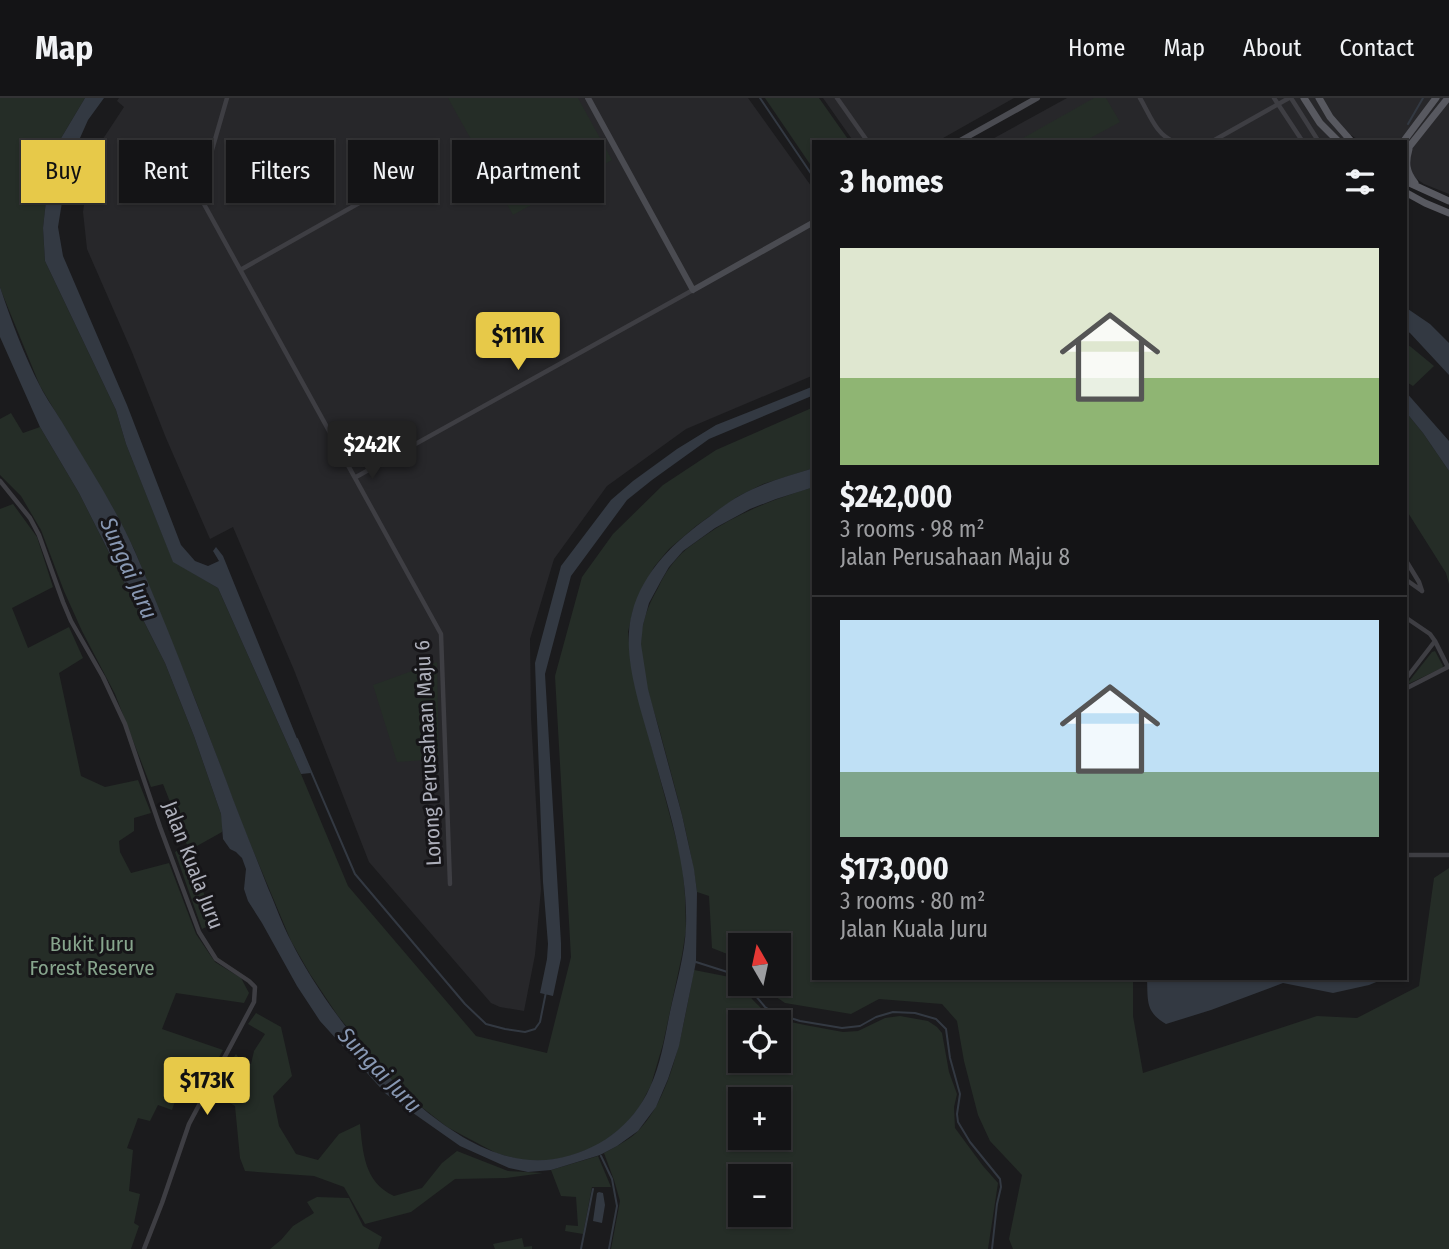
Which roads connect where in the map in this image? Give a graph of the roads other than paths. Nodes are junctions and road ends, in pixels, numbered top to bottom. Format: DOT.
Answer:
graph roads {
  1 [pos="228,98"];
  2 [pos="588,98"];
  3 [pos="837,98"];
  4 [pos="1037,98"];
  5 [pos="1140,98"];
  6 [pos="1274,98"];
  7 [pos="1290,98"];
  8 [pos="1304,98"];
  9 [pos="1319,98"];
  10 [pos="1436,98"];
  11 [pos="1448,98"];
  12 [pos="1278,104"];
  13 [pos="867,140"];
  14 [pos="962,140"];
  15 [pos="1170,140"];
  16 [pos="1214,140"];
  17 [pos="1302,140"];
  18 [pos="1318,140"];
  19 [pos="1337,140"];
  20 [pos="1350,140"];
  21 [pos="1407,141"];
  22 [pos="1407,142"];
  23 [pos="1407,170"];
  24 [pos="1407,182"];
  25 [pos="1418,187"];
  26 [pos="1407,193"];
  27 [pos="1449,201"];
  28 [pos="359,203"];
  29 [pos="1449,213"];
  30 [pos="812,223"];
  31 [pos="242,269"];
  32 [pos="693,290"];
  33 [pos="356,477"];
  34 [pos="0,481"];
  35 [pos="1407,562"];
  36 [pos="1407,580"];
  37 [pos="1407,618"];
  38 [pos="1434,640"];
  39 [pos="1407,677"];
  40 [pos="1407,688"];
  41 [pos="1407,855"];
  42 [pos="1449,855"];
  43 [pos="450,884"];
  44 [pos="144,1249"];
  1 -- 31 [label="street, Lorong Perusahaan Maju 6"];
  2 -- 32 [label="street"];
  3 -- 13 [label="street"];
  4 -- 14 [label="street"];
  5 -- 15 [label="street"];
  6 -- 12 [label="street"];
  7 -- 12 [label="street"];
  7 -- 18 [label="street"];
  8 -- 19 [label="main road"];
  9 -- 20 [label="main road"];
  10 -- 21 [label="main road"];
  11 -- 22 [label="main road"];
  12 -- 16 [label="street"];
  12 -- 17 [label="street"];
  23 -- 25 [label="main road"];
  24 -- 25 [label="main road"];
  25 -- 27 [label="main road"];
  26 -- 29 [label="main road"];
  28 -- 31 [label="street"];
  30 -- 32 [label="street"];
  31 -- 33 [label="street, Lorong Perusahaan Maju 6"];
  32 -- 33 [label="street"];
  33 -- 43 [label="street, Lorong Perusahaan Maju 6"];
  34 -- 44 [label="street, Jalan Kuala Juru"];
  35 -- 36 [label="street"];
  37 -- 38 [label="street"];
  38 -- 39 [label="street"];
  38 -- 40 [label="street"];
  41 -- 42 [label="street"];
}
